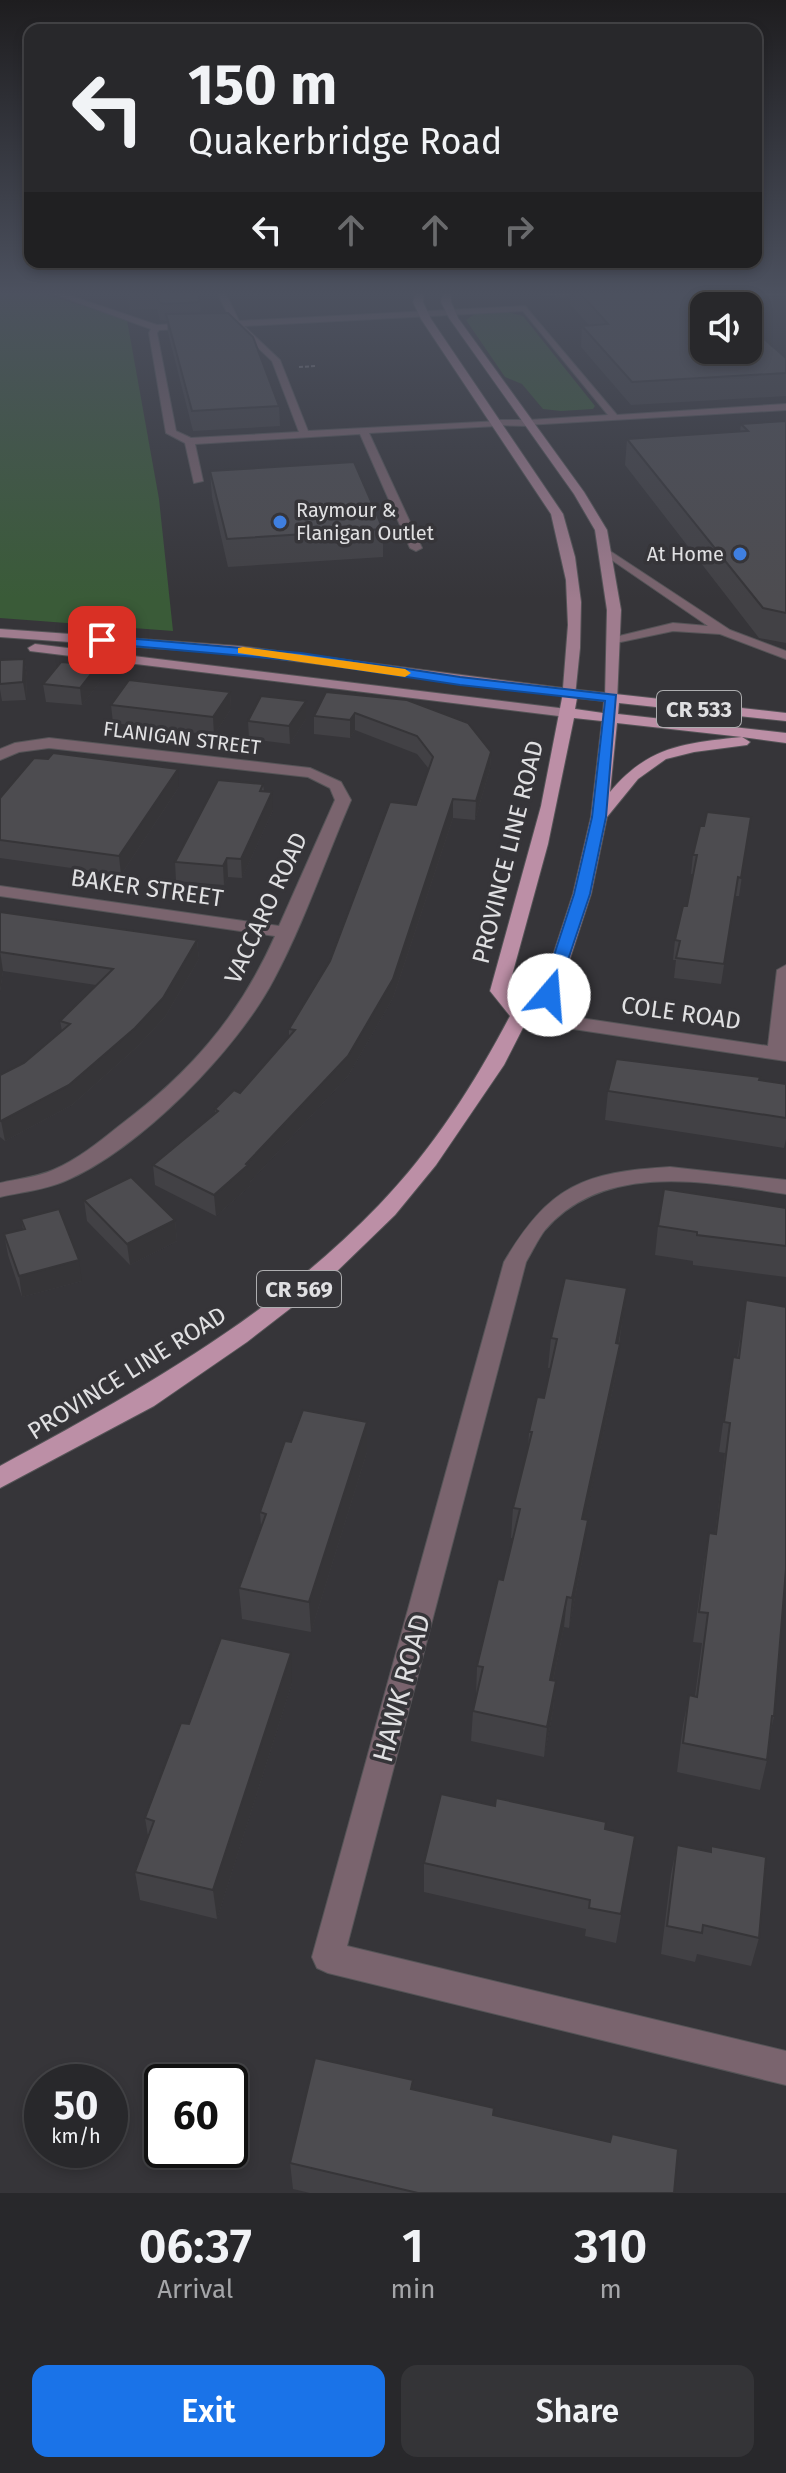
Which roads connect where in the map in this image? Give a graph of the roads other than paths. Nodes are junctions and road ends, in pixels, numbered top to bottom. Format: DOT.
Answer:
graph roads {
  1 [pos="164,394"];
  2 [pos="289,394"];
  3 [pos="478,394"];
  4 [pos="509,394"];
  5 [pos="595,394"];
  6 [pos="786,407"];
  7 [pos="614,417"];
  8 [pos="497,423"];
  9 [pos="529,423"];
  10 [pos="363,430"];
  11 [pos="304,433"];
  12 [pos="190,441"];
  13 [pos="198,481"];
  14 [pos="416,548"];
  15 [pos="607,552"];
  16 [pos="0,633"];
  17 [pos="726,633"];
  18 [pos="615,641"];
  19 [pos="0,644"];
  20 [pos="786,655"];
  21 [pos="570,693"];
  22 [pos="612,698"];
  23 [pos="567,713"];
  24 [pos="786,717"];
  25 [pos="610,718"];
  26 [pos="2,736"];
  27 [pos="784,738"];
  28 [pos="7,752"];
  29 [pos="342,804"];
  30 [pos="599,817"];
  31 [pos="0,891"];
  32 [pos="287,932"];
  33 [pos="786,970"];
  34 [pos="520,1015"];
  35 [pos="781,1054"];
  36 [pos="786,1187"];
  37 [pos="0,1190"];
  38 [pos="0,1478"];
  39 [pos="786,2068"];
  1 -- 12 [label="lane"];
  2 -- 11 [label="lane"];
  3 -- 8 [label="street"];
  4 -- 9 [label="street"];
  5 -- 7 [label="lane"];
  6 -- 7 [label="lane"];
  7 -- 9 [label="lane"];
  8 -- 9 [label="street"];
  8 -- 10 [label="lane"];
  8 -- 21 [label="street"];
  9 -- 15 [label="street"];
  10 -- 11 [label="lane"];
  10 -- 14 [label="lane"];
  11 -- 12 [label="lane"];
  12 -- 13 [label="lane"];
  15 -- 17 [label="lane"];
  15 -- 18 [label="street"];
  16 -- 21 [label="street"];
  17 -- 18 [label="lane"];
  17 -- 20 [label="lane"];
  18 -- 22 [label="street"];
  19 -- 23 [label="street, CR 533"];
  21 -- 22 [label="main road, CR 533"];
  21 -- 23 [label="main road, PROVINCE LINE ROAD"];
  22 -- 24 [label="main road, CR 533"];
  22 -- 25 [label="main road, PROVINCE LINE ROAD / CR 569"];
  23 -- 25 [label="main road, CR 533"];
  23 -- 34 [label="main road, PROVINCE LINE ROAD"];
  25 -- 27 [label="main road, CR 533"];
  25 -- 30 [label="main road, PROVINCE LINE ROAD / CR 569"];
  26 -- 28 [label="street"];
  27 -- 30 [label="main road"];
  28 -- 29 [label="street, FLANIGAN STREET"];
  29 -- 32 [label="street, VACCARO ROAD"];
  30 -- 34 [label="main road, PROVINCE LINE ROAD / CR 569"];
  31 -- 32 [label="street, BAKER STREET"];
  32 -- 37 [label="street, VACCARO ROAD"];
  33 -- 35 [label="street"];
  34 -- 35 [label="street, COLE ROAD"];
  34 -- 38 [label="main road, PROVINCE LINE ROAD / CR 569"];
  36 -- 39 [label="street, HAWK ROAD"];
}
